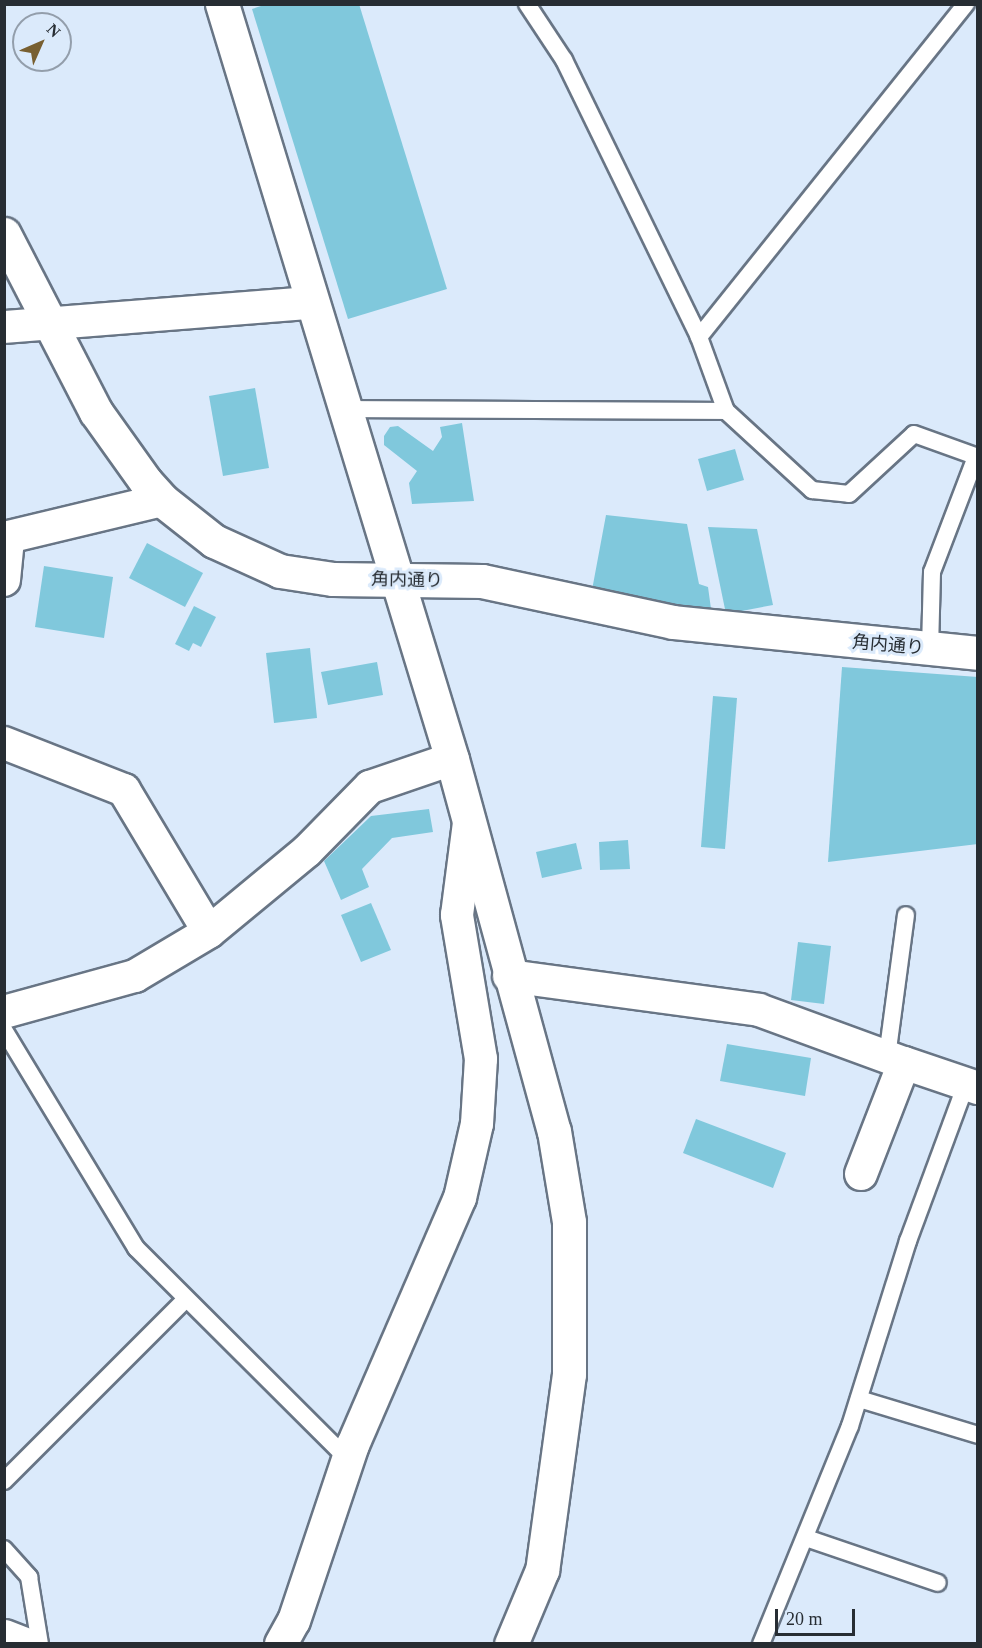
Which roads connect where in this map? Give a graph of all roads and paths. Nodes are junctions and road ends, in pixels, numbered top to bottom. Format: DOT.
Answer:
graph roads {
  1 [pos="222,4"];
  2 [pos="527,4"];
  3 [pos="966,4"];
  4 [pos="4,234"];
  5 [pos="310,303"];
  6 [pos="51,322"];
  7 [pos="4,327"];
  8 [pos="699,337"];
  9 [pos="344,409"];
  10 [pos="726,411"];
  11 [pos="977,457"];
  12 [pos="162,500"];
  13 [pos="6,538"];
  14 [pos="394,579"];
  15 [pos="4,580"];
  16 [pos="930,649"];
  17 [pos="978,653"];
  18 [pos="4,742"];
  19 [pos="452,759"];
  20 [pos="469,822"];
  21 [pos="906,915"];
  22 [pos="209,932"];
  23 [pos="509,975"];
  24 [pos="4,1012"];
  25 [pos="4,1030"];
  26 [pos="896,1060"];
  27 [pos="972,1086"];
  28 [pos="861,1174"];
  29 [pos="186,1299"];
  30 [pos="859,1399"];
  31 [pos="978,1435"];
  32 [pos="348,1459"];
  33 [pos="4,1481"];
  34 [pos="806,1538"];
  35 [pos="4,1549"];
  36 [pos="938,1583"];
  37 [pos="4,1636"];
  38 [pos="25,1644"];
  39 [pos="40,1644"];
  40 [pos="281,1644"];
  41 [pos="511,1644"];
  42 [pos="761,1644"];
  1 -- 5 [label="street"];
  2 -- 8 [label="lane"];
  3 -- 8 [label="lane"];
  4 -- 6 [label="street, 角内通り"];
  5 -- 6 [label="street"];
  5 -- 9 [label="street"];
  6 -- 7 [label="street"];
  6 -- 12 [label="street, 角内通り"];
  8 -- 10 [label="lane"];
  9 -- 10 [label="lane"];
  9 -- 14 [label="street"];
  10 -- 11 [label="lane"];
  11 -- 16 [label="lane"];
  12 -- 13 [label="street"];
  12 -- 14 [label="street, 角内通り"];
  13 -- 15 [label="street"];
  14 -- 16 [label="street, 角内通り"];
  14 -- 19 [label="street"];
  16 -- 17 [label="street, 角内通り"];
  18 -- 22 [label="street"];
  19 -- 20 [label="street"];
  19 -- 22 [label="street"];
  20 -- 23 [label="street"];
  20 -- 32 [label="street"];
  21 -- 26 [label="lane"];
  22 -- 24 [label="street"];
  23 -- 26 [label="street"];
  23 -- 41 [label="street"];
  25 -- 29 [label="lane"];
  26 -- 27 [label="street"];
  26 -- 28 [label="street"];
  27 -- 30 [label="lane"];
  29 -- 32 [label="lane"];
  29 -- 33 [label="lane"];
  30 -- 31 [label="lane"];
  30 -- 34 [label="lane"];
  32 -- 40 [label="street"];
  34 -- 36 [label="lane"];
  34 -- 42 [label="lane"];
  35 -- 39 [label="lane"];
  37 -- 38 [label="street"];
}
